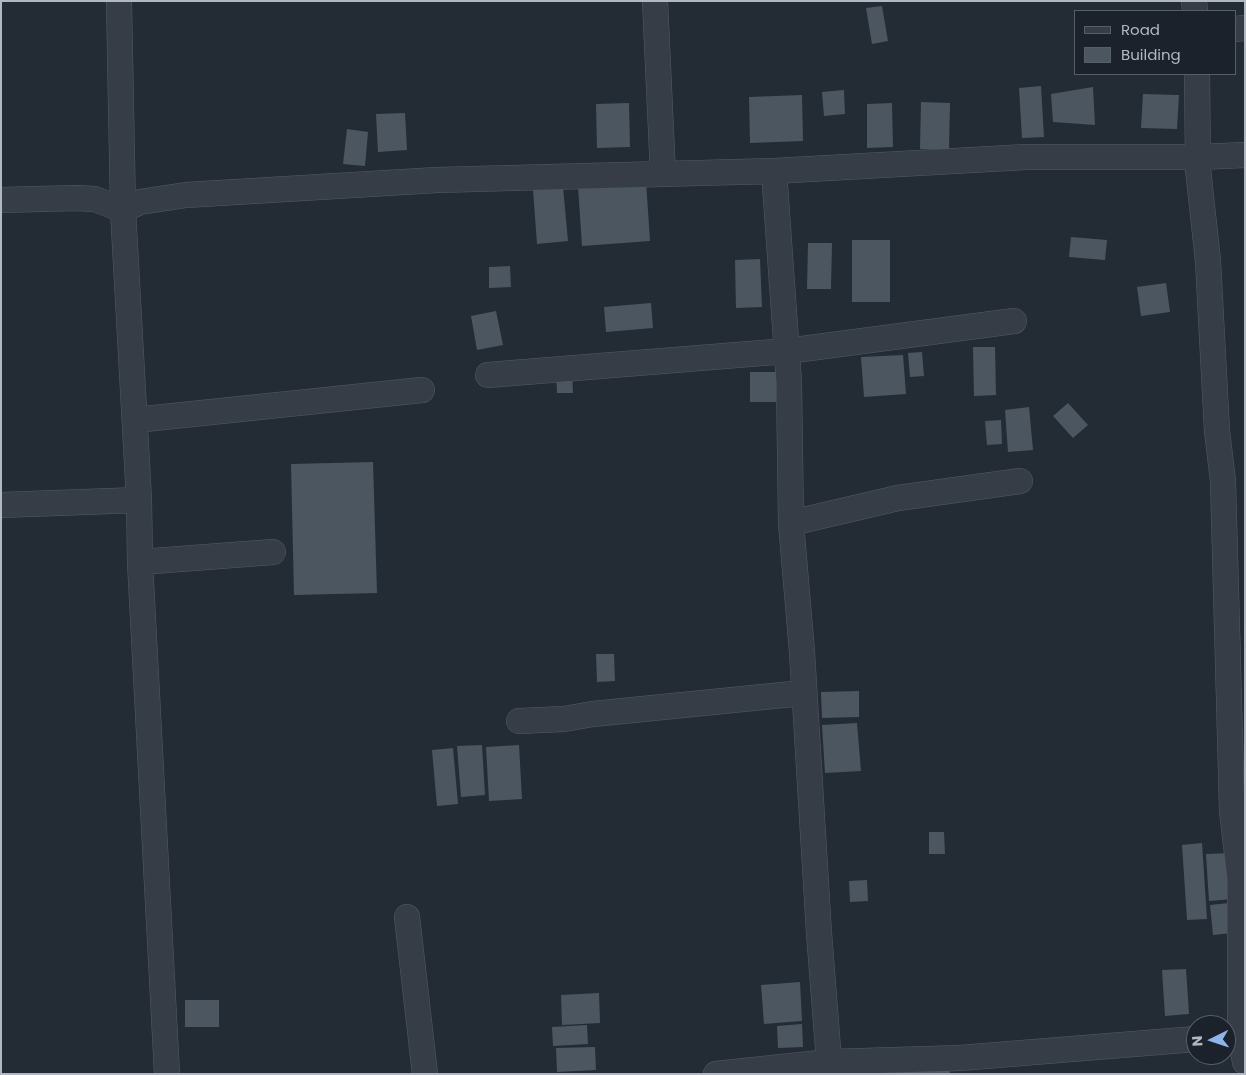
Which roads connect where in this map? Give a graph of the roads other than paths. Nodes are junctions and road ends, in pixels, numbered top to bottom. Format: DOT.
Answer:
graph roads {
  1 [pos="119,1"];
  2 [pos="655,1"];
  3 [pos="1198,75"];
  4 [pos="1245,155"];
  5 [pos="1198,157"];
  6 [pos="774,171"];
  7 [pos="663,174"];
  8 [pos="1,200"];
  9 [pos="123,210"];
  10 [pos="1014,321"];
  11 [pos="787,351"];
  12 [pos="488,375"];
  13 [pos="422,390"];
  14 [pos="135,420"];
  15 [pos="1020,481"];
  16 [pos="139,500"];
  17 [pos="1,505"];
  18 [pos="791,523"];
  19 [pos="273,552"];
  20 [pos="140,562"];
  21 [pos="803,693"];
  22 [pos="519,722"];
  23 [pos="1242,879"];
  24 [pos="407,917"];
  25 [pos="1234,1015"];
  26 [pos="1186,1040"];
  27 [pos="1236,1042"];
  28 [pos="1245,1062"];
  29 [pos="960,1066"];
  30 [pos="830,1068"];
  31 [pos="756,1072"];
  32 [pos="167,1074"];
  33 [pos="425,1074"];
  34 [pos="716,1074"];
  1 -- 9 [label="street"];
  2 -- 7 [label="street"];
  3 -- 5 [label="street"];
  4 -- 5 [label="street"];
  5 -- 6 [label="street"];
  5 -- 23 [label="street"];
  6 -- 7 [label="street"];
  6 -- 11 [label="street"];
  7 -- 9 [label="street"];
  8 -- 9 [label="street"];
  9 -- 14 [label="street"];
  10 -- 11 [label="street"];
  11 -- 12 [label="street"];
  11 -- 18 [label="street"];
  13 -- 14 [label="street"];
  14 -- 16 [label="street"];
  15 -- 18 [label="street"];
  16 -- 17 [label="street"];
  16 -- 20 [label="street"];
  18 -- 21 [label="street"];
  19 -- 20 [label="street"];
  20 -- 32 [label="street"];
  21 -- 22 [label="street"];
  21 -- 30 [label="street"];
  23 -- 25 [label="street"];
  24 -- 33 [label="street"];
  26 -- 29 [label="street"];
  27 -- 28 [label="street"];
  29 -- 30 [label="street"];
  30 -- 31 [label="street"];
  31 -- 34 [label="street"];
}
